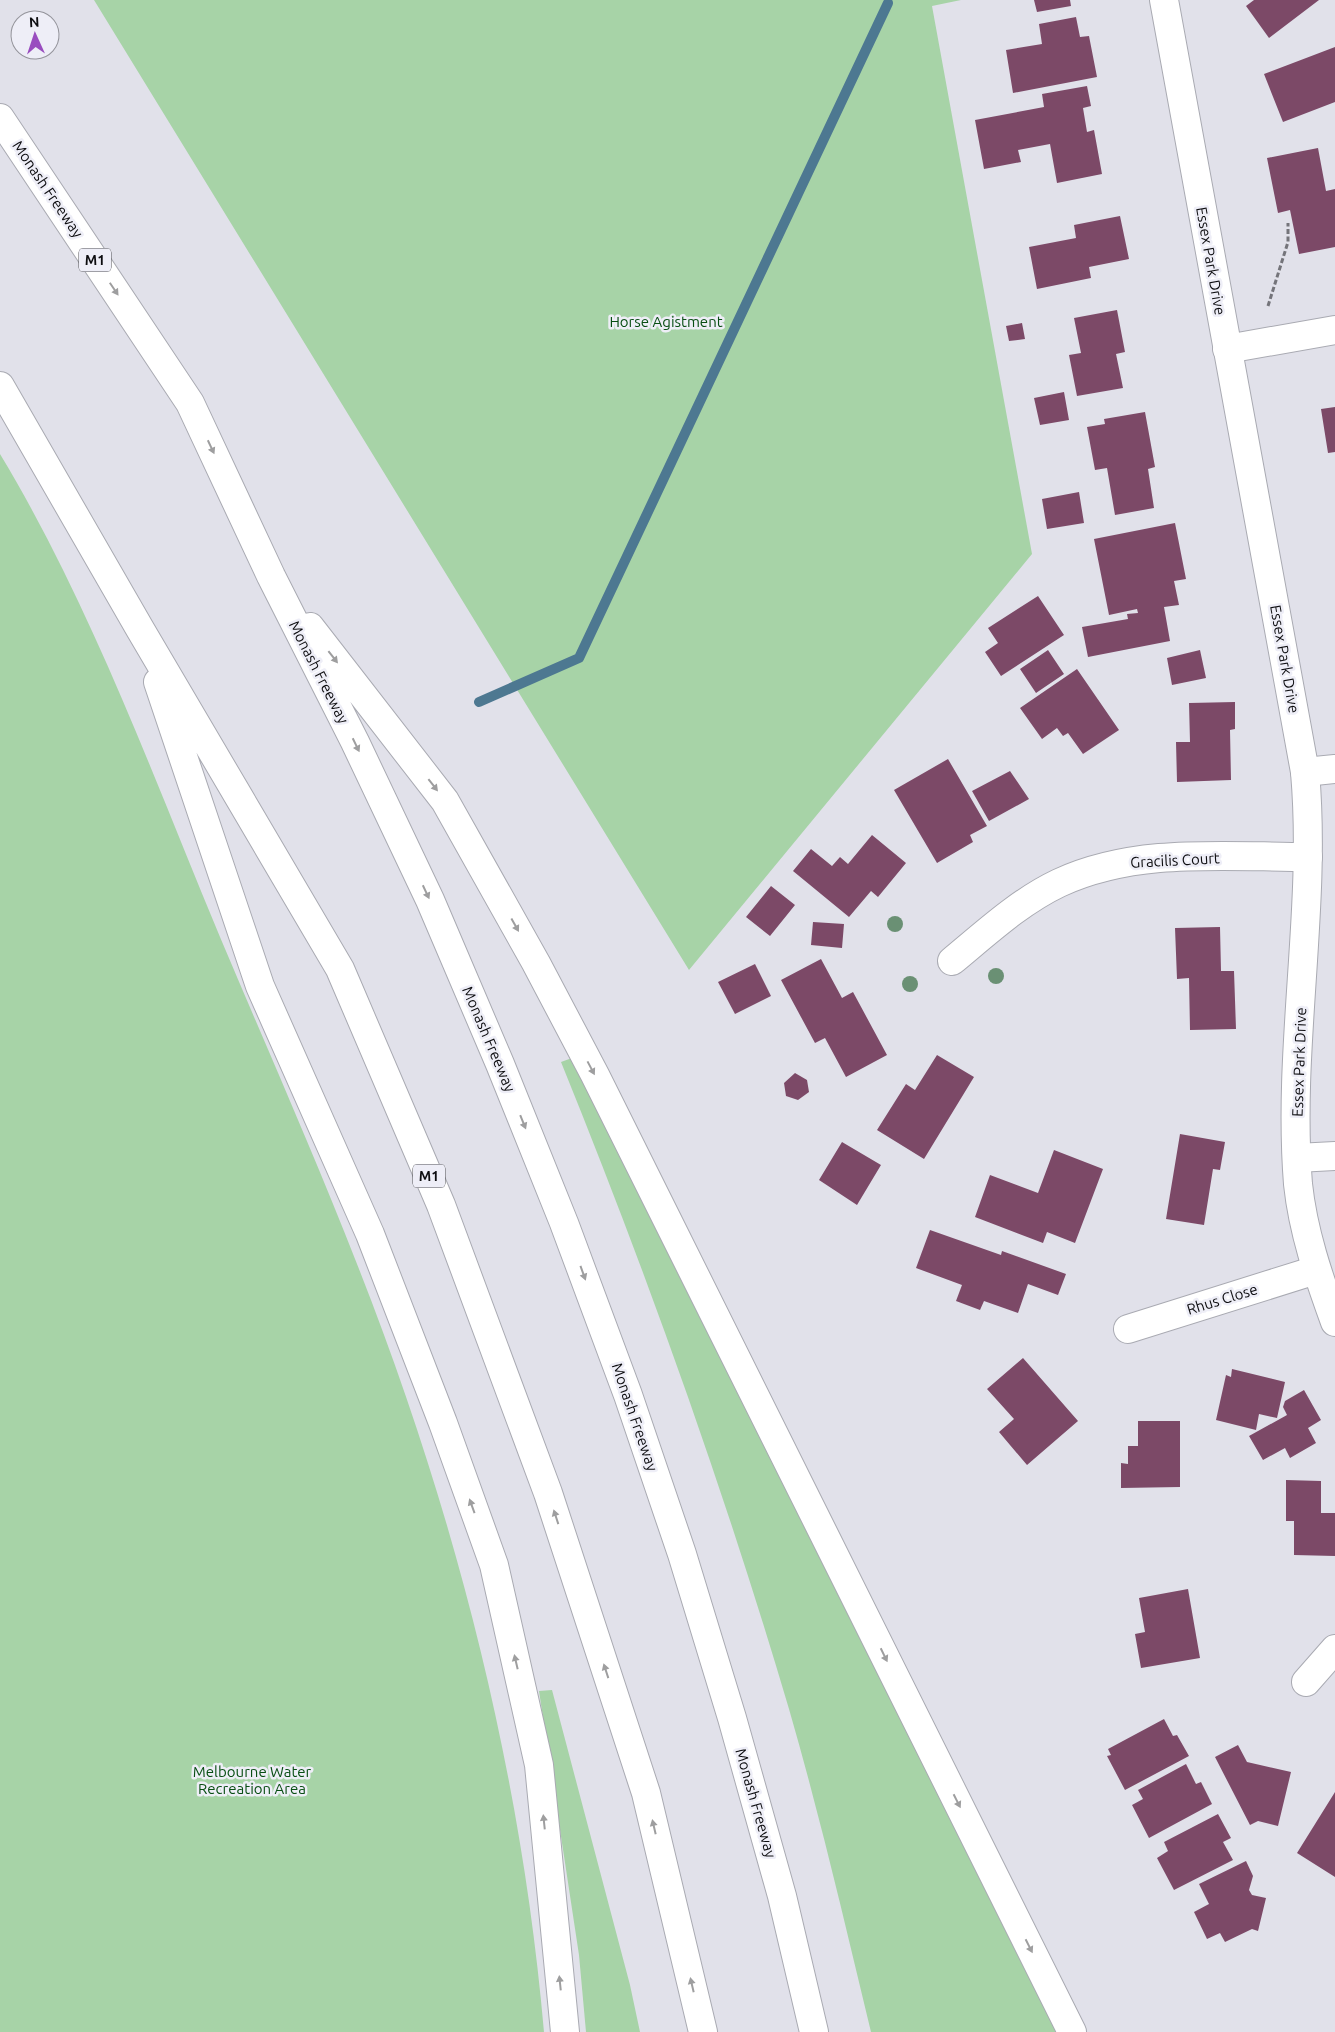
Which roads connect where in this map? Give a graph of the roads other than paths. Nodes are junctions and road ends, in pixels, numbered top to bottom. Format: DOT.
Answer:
graph roads {
  1 [pos="1164,0"];
  2 [pos="0,118"];
  3 [pos="1335,330"];
  4 [pos="1227,349"];
  5 [pos="0,386"];
  6 [pos="271,576"];
  7 [pos="140,629"];
  8 [pos="1335,769"];
  9 [pos="1305,772"];
  10 [pos="1308,857"];
  11 [pos="952,961"];
  12 [pos="1335,1156"];
  13 [pos="1297,1158"];
  14 [pos="1316,1270"];
  15 [pos="1335,1322"];
  16 [pos="1128,1328"];
  17 [pos="1335,1649"];
  18 [pos="1306,1682"];
  19 [pos="565,2032"];
  20 [pos="703,2032"];
  21 [pos="814,2032"];
  22 [pos="1072,2032"];
  1 -- 4 [label="main road, Essex Park Drive"];
  2 -- 6 [label="main road, Monash Freeway / M1, one-way"];
  3 -- 4 [label="main road"];
  4 -- 9 [label="main road, Essex Park Drive"];
  5 -- 7 [label="main road, M1"];
  6 -- 21 [label="main road, Monash Freeway / M1, one-way"];
  6 -- 22 [label="main road, one-way"];
  19 -- 7 [label="main road, one-way"];
  20 -- 7 [label="main road, M1, one-way"];
  8 -- 9 [label="main road"];
  9 -- 10 [label="main road, Essex Park Drive"];
  10 -- 11 [label="main road, Gracilis Court"];
  10 -- 13 [label="main road, Essex Park Drive"];
  12 -- 13 [label="main road"];
  13 -- 14 [label="main road, Essex Park Drive"];
  14 -- 15 [label="main road, Essex Park Drive"];
  14 -- 16 [label="main road, Rhus Close"];
  17 -- 18 [label="main road"];
}
